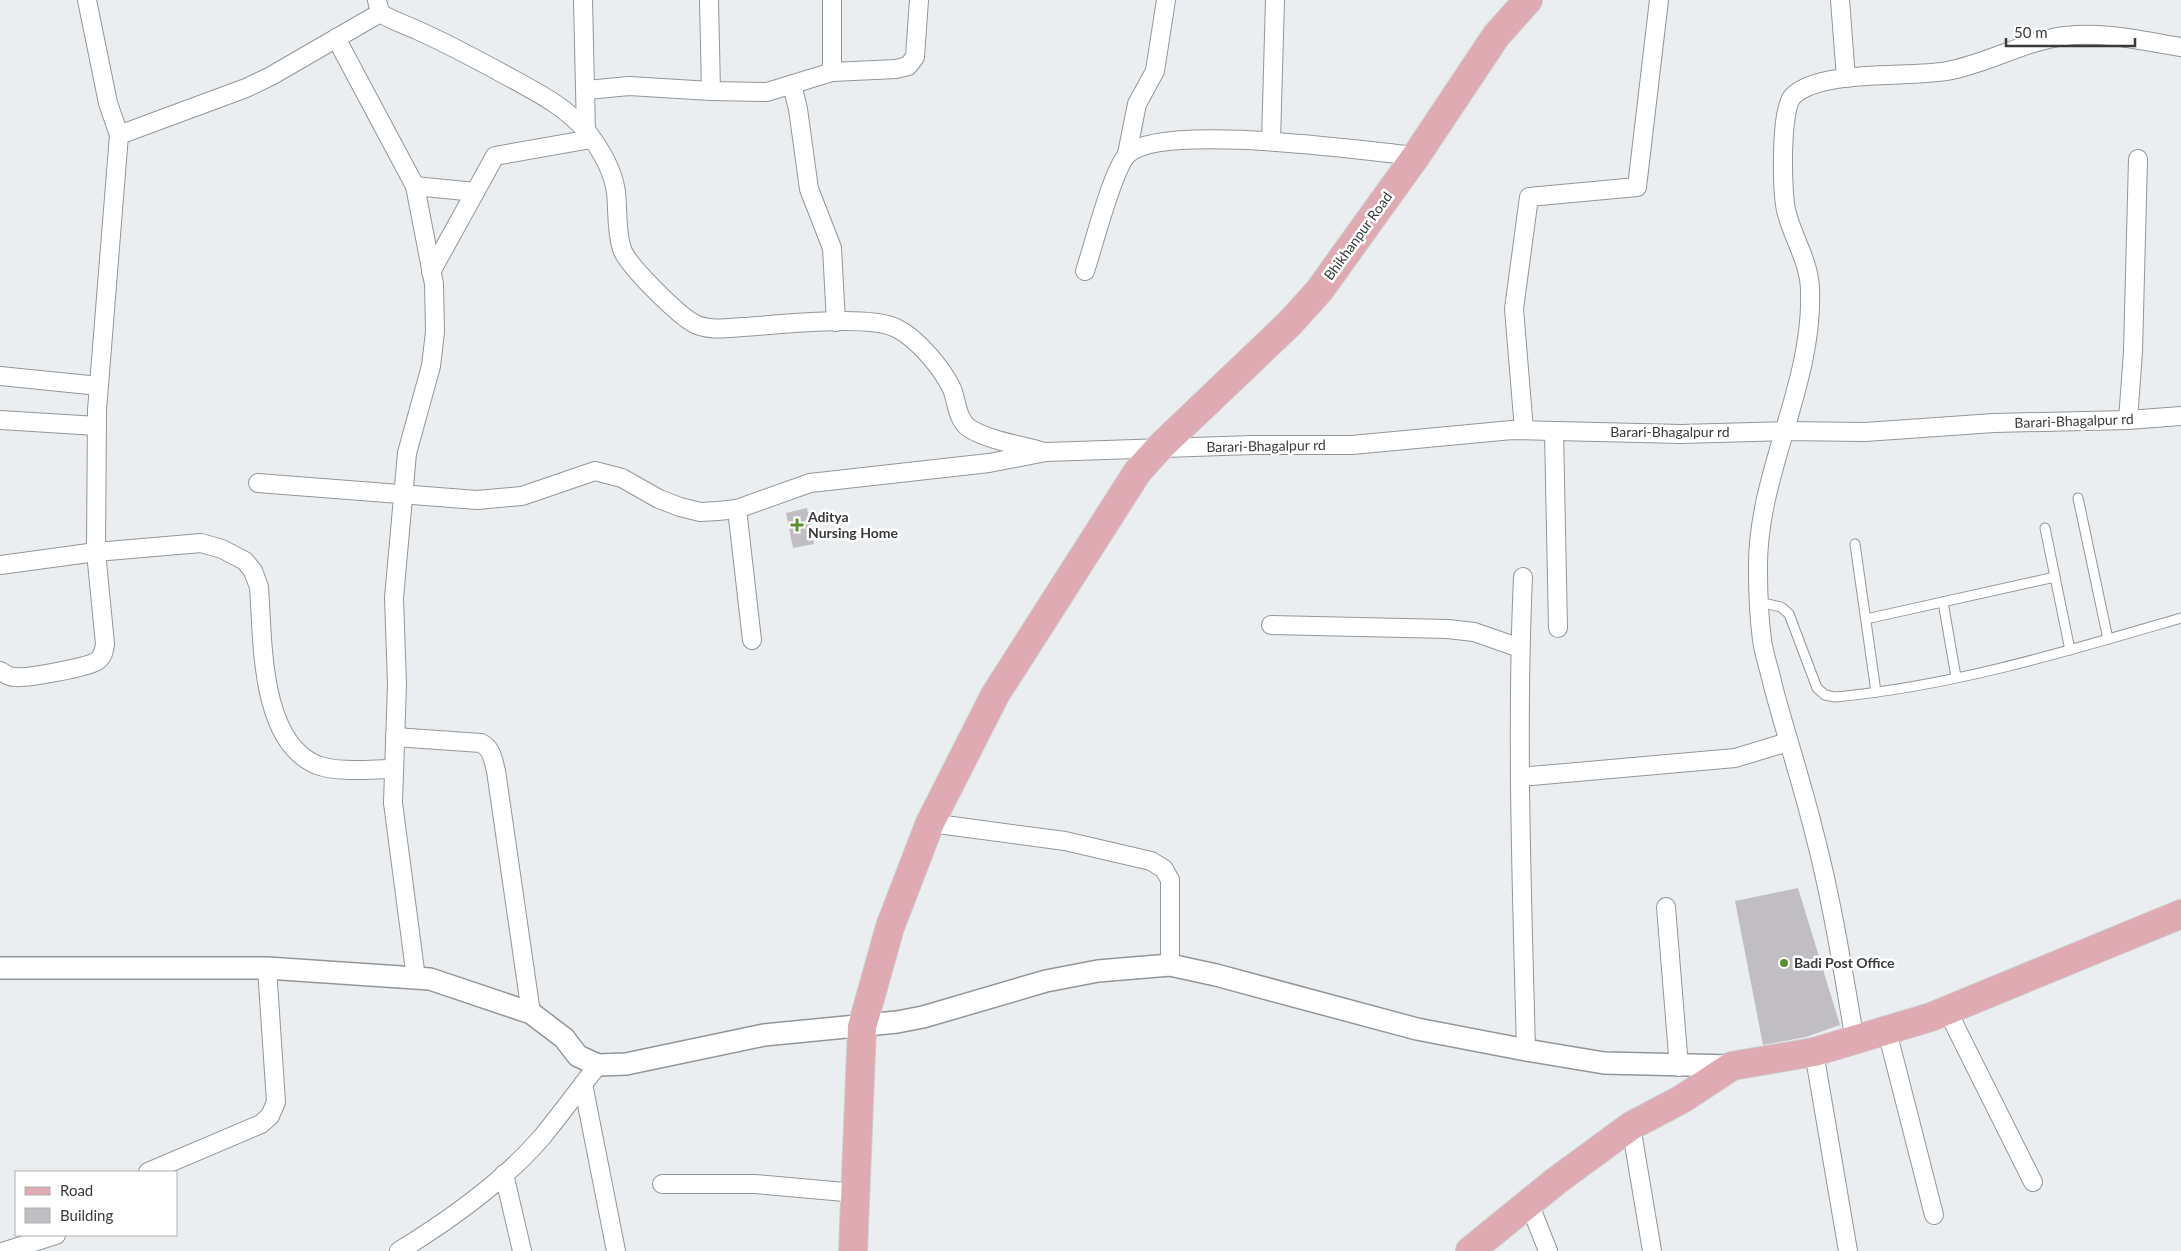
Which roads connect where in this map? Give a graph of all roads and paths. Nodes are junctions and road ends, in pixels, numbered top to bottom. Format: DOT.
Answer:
graph roads {
  1 [pos="88,0"];
  2 [pos="584,0"];
  3 [pos="709,0"];
  4 [pos="832,0"];
  5 [pos="919,0"];
  6 [pos="1166,0"];
  7 [pos="1276,0"];
  8 [pos="1528,0"];
  9 [pos="1659,0"];
  10 [pos="1840,0"];
  11 [pos="379,6"];
  12 [pos="336,38"];
  13 [pos="2181,47"];
  14 [pos="832,72"];
  15 [pos="1846,78"];
  16 [pos="792,85"];
  17 [pos="587,90"];
  18 [pos="711,92"];
  19 [pos="119,135"];
  20 [pos="589,135"];
  21 [pos="1271,141"];
  22 [pos="1127,154"];
  23 [pos="1416,156"];
  24 [pos="2138,159"];
  25 [pos="415,186"];
  26 [pos="475,192"];
  27 [pos="1085,271"];
  28 [pos="432,272"];
  29 [pos="836,322"];
  30 [pos="0,376"];
  31 [pos="99,386"];
  32 [pos="2181,416"];
  33 [pos="0,420"];
  34 [pos="2128,420"];
  35 [pos="97,426"];
  36 [pos="1524,430"];
  37 [pos="1554,431"];
  38 [pos="1785,431"];
  39 [pos="1159,448"];
  40 [pos="1046,452"];
  41 [pos="258,483"];
  42 [pos="405,493"];
  43 [pos="2078,498"];
  44 [pos="737,509"];
  45 [pos="2045,528"];
  46 [pos="1855,544"];
  47 [pos="96,552"];
  48 [pos="0,565"];
  49 [pos="1523,577"];
  50 [pos="2055,577"];
  51 [pos="1759,602"];
  52 [pos="1943,602"];
  53 [pos="2181,618"];
  54 [pos="1866,619"];
  55 [pos="1271,625"];
  56 [pos="1558,628"];
  57 [pos="2108,639"];
  58 [pos="752,640"];
  59 [pos="1520,648"];
  60 [pos="2070,650"];
  61 [pos="0,671"];
  62 [pos="1956,677"];
  63 [pos="1876,692"];
  64 [pos="395,737"];
  65 [pos="1788,742"];
  66 [pos="394,769"];
  67 [pos="1520,777"];
  68 [pos="930,823"];
  69 [pos="1666,907"];
  70 [pos="2181,914"];
  71 [pos="1170,965"];
  72 [pos="0,968"];
  73 [pos="267,968"];
  74 [pos="423,979"];
  75 [pos="1947,1010"];
  76 [pos="531,1013"];
  77 [pos="862,1027"];
  78 [pos="1888,1031"];
  79 [pos="1855,1041"];
  80 [pos="1526,1050"];
  81 [pos="1814,1052"];
  82 [pos="598,1065"];
  83 [pos="1679,1066"];
  84 [pos="1732,1066"];
  85 [pos="583,1084"];
  86 [pos="1631,1126"];
  87 [pos="150,1171"];
  88 [pos="504,1174"];
  89 [pos="2033,1182"];
  90 [pos="662,1184"];
  91 [pos="856,1193"];
  92 [pos="1529,1202"];
  93 [pos="1934,1215"];
  94 [pos="53,1236"];
  95 [pos="5,1251"];
  96 [pos="398,1251"];
  97 [pos="522,1251"];
  98 [pos="616,1251"];
  99 [pos="853,1251"];
  100 [pos="1470,1251"];
  101 [pos="1548,1251"];
  102 [pos="1652,1251"];
  103 [pos="1848,1251"];
  1 -- 19 [label="street"];
  2 -- 17 [label="street"];
  3 -- 18 [label="street"];
  4 -- 14 [label="street"];
  5 -- 14 [label="street"];
  6 -- 22 [label="street"];
  7 -- 21 [label="street"];
  8 -- 23 [label="main road, Bhikhanpur Road"];
  9 -- 36 [label="street"];
  10 -- 15 [label="street"];
  11 -- 12 [label="street"];
  11 -- 20 [label="street"];
  12 -- 19 [label="street"];
  12 -- 25 [label="street"];
  13 -- 15 [label="street"];
  14 -- 16 [label="street"];
  15 -- 38 [label="street"];
  16 -- 18 [label="street"];
  16 -- 29 [label="street"];
  17 -- 18 [label="street"];
  17 -- 20 [label="street"];
  19 -- 31 [label="street"];
  20 -- 26 [label="street"];
  20 -- 29 [label="street"];
  21 -- 22 [label="street"];
  21 -- 23 [label="street"];
  22 -- 27 [label="street"];
  23 -- 39 [label="main road, Bhikhanpur Road"];
  24 -- 34 [label="street"];
  25 -- 26 [label="street"];
  25 -- 28 [label="street"];
  26 -- 28 [label="street"];
  28 -- 42 [label="street"];
  29 -- 40 [label="street"];
  30 -- 31 [label="street"];
  31 -- 35 [label="street"];
  32 -- 34 [label="street, Barari-Bhagalpur rd"];
  33 -- 35 [label="street"];
  34 -- 38 [label="street, Barari-Bhagalpur rd"];
  35 -- 47 [label="street"];
  36 -- 37 [label="street, Barari-Bhagalpur rd"];
  36 -- 39 [label="street, Barari-Bhagalpur rd"];
  37 -- 38 [label="street, Barari-Bhagalpur rd"];
  37 -- 56 [label="street"];
  38 -- 51 [label="street"];
  39 -- 40 [label="street, Barari-Bhagalpur rd"];
  39 -- 68 [label="main road, Bhikhanpur Road"];
  40 -- 44 [label="street"];
  41 -- 42 [label="street"];
  42 -- 44 [label="street"];
  42 -- 64 [label="street"];
  43 -- 57 [label="lane"];
  44 -- 58 [label="street"];
  45 -- 50 [label="lane"];
  46 -- 54 [label="lane"];
  47 -- 48 [label="street"];
  47 -- 61 [label="street"];
  47 -- 66 [label="street"];
  49 -- 59 [label="street"];
  50 -- 52 [label="lane"];
  50 -- 60 [label="lane"];
  51 -- 63 [label="lane"];
  51 -- 65 [label="street"];
  52 -- 54 [label="lane"];
  52 -- 62 [label="lane"];
  53 -- 57 [label="lane"];
  54 -- 63 [label="lane"];
  55 -- 59 [label="street"];
  57 -- 60 [label="lane"];
  59 -- 67 [label="street"];
  60 -- 62 [label="lane"];
  62 -- 63 [label="lane"];
  64 -- 66 [label="street"];
  64 -- 76 [label="street"];
  65 -- 67 [label="street"];
  65 -- 79 [label="street"];
  66 -- 74 [label="street"];
  67 -- 80 [label="street"];
  68 -- 71 [label="street"];
  68 -- 77 [label="main road, Bhikhanpur Road"];
  69 -- 83 [label="street"];
  70 -- 75 [label="main road"];
  71 -- 77 [label="street"];
  71 -- 80 [label="street"];
  72 -- 73 [label="street"];
  73 -- 74 [label="street"];
  73 -- 87 [label="street"];
  74 -- 76 [label="street"];
  75 -- 78 [label="main road"];
  75 -- 89 [label="street"];
  76 -- 82 [label="street"];
  77 -- 82 [label="street"];
  77 -- 91 [label="main road, Bhikhanpur Road"];
  78 -- 79 [label="main road"];
  78 -- 93 [label="street"];
  79 -- 81 [label="main road"];
  80 -- 83 [label="street"];
  81 -- 84 [label="main road"];
  81 -- 103 [label="street"];
  82 -- 85 [label="street"];
  83 -- 84 [label="street"];
  84 -- 86 [label="main road"];
  85 -- 88 [label="street"];
  85 -- 98 [label="street"];
  86 -- 92 [label="main road"];
  86 -- 102 [label="street"];
  88 -- 96 [label="street"];
  88 -- 97 [label="street"];
  90 -- 91 [label="street"];
  91 -- 99 [label="main road, Bhikhanpur Road"];
  92 -- 100 [label="main road"];
  92 -- 101 [label="street"];
  94 -- 95 [label="street"];
}
